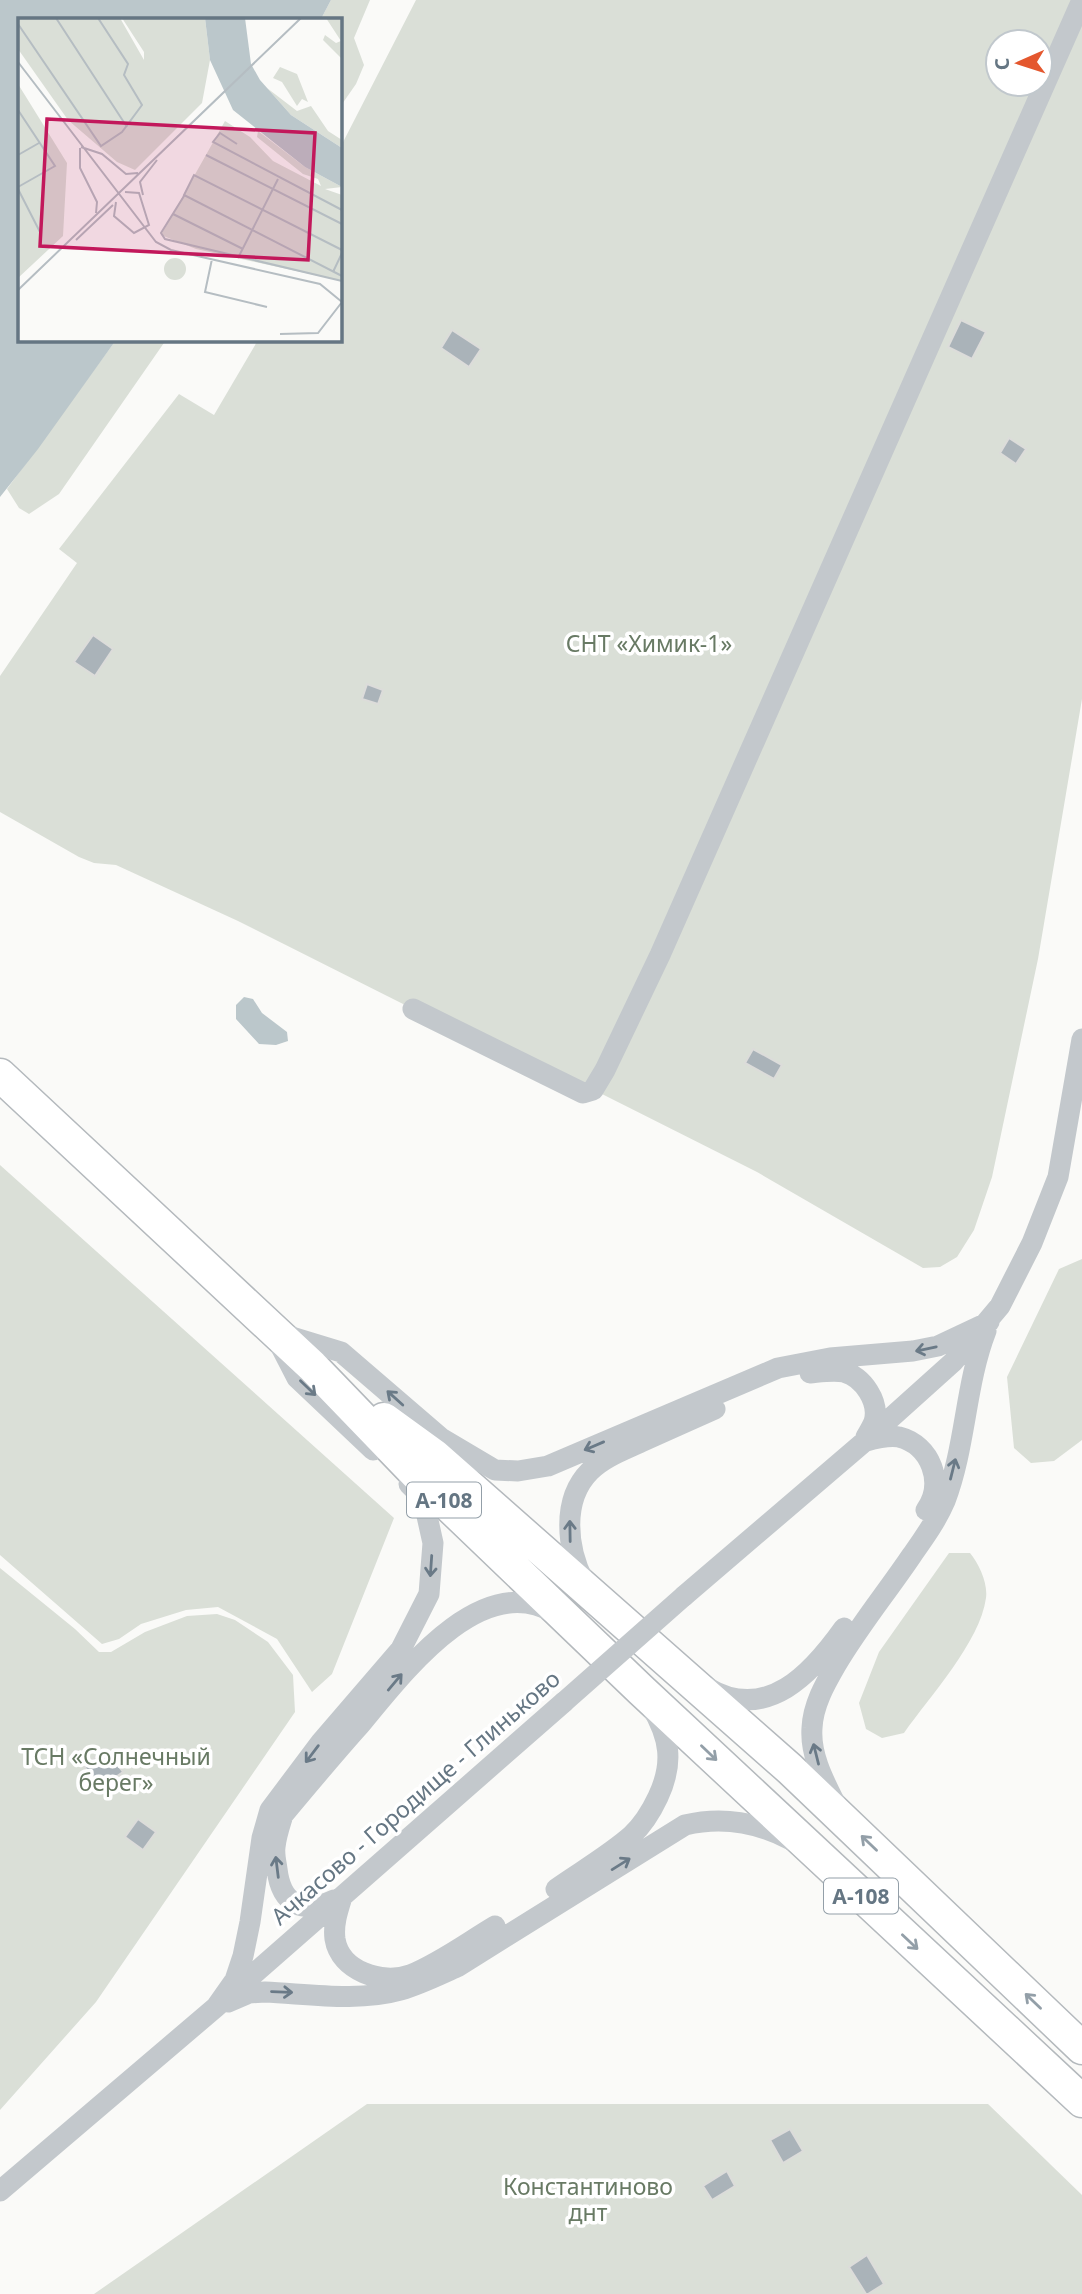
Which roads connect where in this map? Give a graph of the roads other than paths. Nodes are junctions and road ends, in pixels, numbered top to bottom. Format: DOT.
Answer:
graph roads {
  1 [pos="1082,0"];
  2 [pos="413,1009"];
  3 [pos="1082,1039"];
  4 [pos="0,1075"];
  5 [pos="989,1322"];
  6 [pos="273,1331"];
  7 [pos="312,1366"];
  8 [pos="864,1442"];
  9 [pos="591,1595"];
  10 [pos="580,1630"];
  11 [pos="673,1668"];
  12 [pos="641,1690"];
  13 [pos="842,1817"];
  14 [pos="811,1851"];
  15 [pos="342,1896"];
  16 [pos="216,2007"];
  17 [pos="1082,2048"];
  18 [pos="1082,2101"];
  19 [pos="0,2191"];
  1 -- 2 [label="street"];
  3 -- 5 [label="street"];
  4 -- 6 [label="highway, А-108"];
  5 -- 6 [label="street, one-way"];
  5 -- 8 [label="street, Ачкасово - Городище - Глиньково"];
  13 -- 5 [label="street, one-way"];
  6 -- 7 [label="highway, А-108"];
  6 -- 16 [label="street, one-way"];
  7 -- 9 [label="highway, А-108 / А-108"];
  7 -- 10 [label="highway, А-108"];
  9 -- 8 [label="street, one-way"];
  8 -- 11 [label="street"];
  8 -- 15 [label="street, Ачкасово - Городище - Глиньково, bridge"];
  9 -- 11 [label="highway, А-108"];
  10 -- 12 [label="highway, А-108"];
  15 -- 10 [label="street, one-way"];
  11 -- 13 [label="highway, А-108"];
  12 -- 14 [label="highway, А-108, one-way"];
  12 -- 15 [label="street"];
  17 -- 13 [label="highway, А-108, one-way"];
  16 -- 14 [label="street, one-way"];
  14 -- 18 [label="highway, А-108, one-way"];
  15 -- 16 [label="street, Ачкасово - Городище - Глиньково"];
  16 -- 19 [label="street, Ачкасово - Городище - Глиньково"];
}
